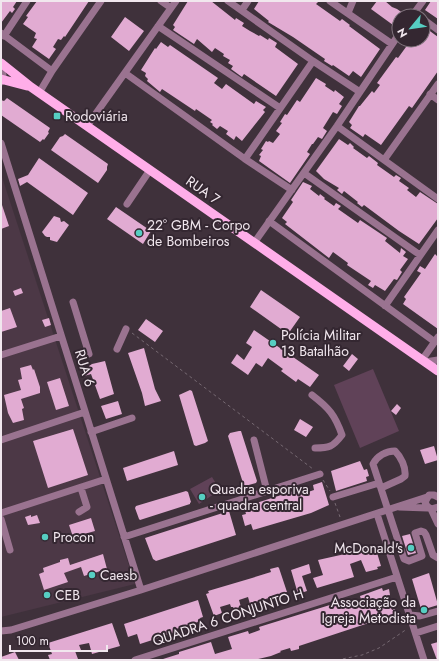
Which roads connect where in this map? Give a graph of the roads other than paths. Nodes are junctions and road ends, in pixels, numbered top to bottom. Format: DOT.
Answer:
graph roads {
  1 [pos="27,1"];
  2 [pos="101,1"];
  3 [pos="161,1"];
  4 [pos="176,1"];
  5 [pos="228,1"];
  6 [pos="248,1"];
  7 [pos="330,1"];
  8 [pos="353,1"];
  9 [pos="171,8"];
  10 [pos="242,10"];
  11 [pos="348,13"];
  12 [pos="158,26"];
  13 [pos="3,34"];
  14 [pos="391,43"];
  15 [pos="391,46"];
  16 [pos="313,61"];
  17 [pos="1,64"];
  18 [pos="52,71"];
  19 [pos="125,73"];
  20 [pos="2,80"];
  21 [pos="438,84"];
  22 [pos="31,87"];
  23 [pos="360,92"];
  24 [pos="39,93"];
  25 [pos="430,94"];
  26 [pos="438,100"];
  27 [pos="280,108"];
  28 [pos="87,126"];
  29 [pos="337,126"];
  30 [pos="1,143"];
  31 [pos="3,154"];
  32 [pos="245,159"];
  33 [pos="384,160"];
  34 [pos="150,170"];
  35 [pos="304,173"];
  36 [pos="292,190"];
  37 [pos="438,199"];
  38 [pos="127,204"];
  39 [pos="269,222"];
  40 [pos="438,230"];
  41 [pos="254,243"];
  42 [pos="420,255"];
  43 [pos="73,302"];
  44 [pos="384,306"];
  45 [pos="126,329"];
  46 [pos="61,336"];
  47 [pos="436,340"];
  48 [pos="117,349"];
  49 [pos="90,354"];
  50 [pos="1,355"];
  51 [pos="438,360"];
  52 [pos="424,361"];
  53 [pos="438,371"];
  54 [pos="312,395"];
  55 [pos="85,412"];
  56 [pos="132,418"];
  57 [pos="91,432"];
  58 [pos="1,440"];
  59 [pos="254,440"];
  60 [pos="315,448"];
  61 [pos="320,474"];
  62 [pos="106,479"];
  63 [pos="380,485"];
  64 [pos="81,488"];
  65 [pos="267,491"];
  66 [pos="437,495"];
  67 [pos="333,497"];
  68 [pos="427,497"];
  69 [pos="399,507"];
  70 [pos="432,508"];
  71 [pos="389,510"];
  72 [pos="79,512"];
  73 [pos="1,514"];
  74 [pos="377,514"];
  75 [pos="1,519"];
  76 [pos="438,524"];
  77 [pos="124,537"];
  78 [pos="10,550"];
  79 [pos="438,558"];
  80 [pos="397,577"];
  81 [pos="141,590"];
  82 [pos="438,611"];
  83 [pos="410,615"];
  84 [pos="438,626"];
  85 [pos="11,630"];
  86 [pos="415,630"];
  87 [pos="1,631"];
  88 [pos="1,637"];
  89 [pos="135,660"];
  90 [pos="424,660"];
  1 -- 13 [label="street"];
  2 -- 18 [label="street"];
  3 -- 9 [label="street"];
  4 -- 9 [label="street"];
  5 -- 10 [label="street"];
  6 -- 10 [label="street"];
  7 -- 11 [label="street"];
  8 -- 11 [label="street"];
  9 -- 12 [label="street"];
  10 -- 16 [label="street"];
  11 -- 14 [label="street"];
  12 -- 19 [label="street"];
  12 -- 27 [label="street"];
  13 -- 18 [label="street"];
  15 -- 23 [label="street"];
  16 -- 23 [label="street"];
  16 -- 27 [label="street"];
  17 -- 20 [label="street"];
  17 -- 22 [label="main road, RUA 7"];
  18 -- 24 [label="street"];
  19 -- 28 [label="street"];
  19 -- 32 [label="street"];
  20 -- 22 [label="main road, RUA 7"];
  21 -- 25 [label="street"];
  22 -- 24 [label="main road, RUA 7"];
  23 -- 29 [label="street"];
  24 -- 28 [label="main road, RUA 7"];
  25 -- 26 [label="street"];
  25 -- 33 [label="street"];
  27 -- 32 [label="street"];
  28 -- 34 [label="main road, RUA 7"];
  29 -- 33 [label="street"];
  29 -- 35 [label="street"];
  30 -- 31 [label="street, RUA 6"];
  31 -- 46 [label="street, RUA 6"];
  32 -- 36 [label="street"];
  33 -- 37 [label="street"];
  34 -- 38 [label="street"];
  34 -- 41 [label="main road, RUA 7"];
  35 -- 36 [label="street"];
  35 -- 42 [label="street"];
  36 -- 39 [label="street"];
  39 -- 41 [label="street"];
  39 -- 44 [label="street"];
  40 -- 42 [label="street"];
  41 -- 52 [label="main road, RUA 7"];
  42 -- 44 [label="street"];
  43 -- 49 [label="street"];
  44 -- 47 [label="street"];
  45 -- 48 [label="street"];
  46 -- 50 [label="street"];
  46 -- 55 [label="street, RUA 6"];
  47 -- 52 [label="street"];
  51 -- 52 [label="street"];
  52 -- 53 [label="main road, RUA 7"];
  54 -- 60 [label="street"];
  55 -- 57 [label="street, RUA 6"];
  55 -- 58 [label="street"];
  56 -- 57 [label="street"];
  57 -- 62 [label="street, RUA 6"];
  59 -- 65 [label="street"];
  61 -- 65 [label="street"];
  62 -- 64 [label="street"];
  62 -- 77 [label="street, RUA 6"];
  63 -- 63 [label="street"];
  63 -- 67 [label="street"];
  63 -- 71 [label="street"];
  64 -- 72 [label="street"];
  64 -- 73 [label="street"];
  65 -- 77 [label="street"];
  66 -- 68 [label="street"];
  68 -- 69 [label="street"];
  68 -- 70 [label="street"];
  69 -- 70 [label="street"];
  69 -- 71 [label="street"];
  70 -- 76 [label="street"];
  71 -- 74 [label="street"];
  71 -- 79 [label="street"];
  74 -- 80 [label="street"];
  74 -- 81 [label="street"];
  75 -- 78 [label="street"];
  77 -- 81 [label="street, RUA 6"];
  80 -- 83 [label="street"];
  80 -- 89 [label="street, QUADRA 6 CONJUNTO H"];
  81 -- 85 [label="street"];
  82 -- 83 [label="street"];
  83 -- 86 [label="street"];
  84 -- 86 [label="street"];
  85 -- 87 [label="street"];
  85 -- 88 [label="street"];
  86 -- 90 [label="street"];
}
